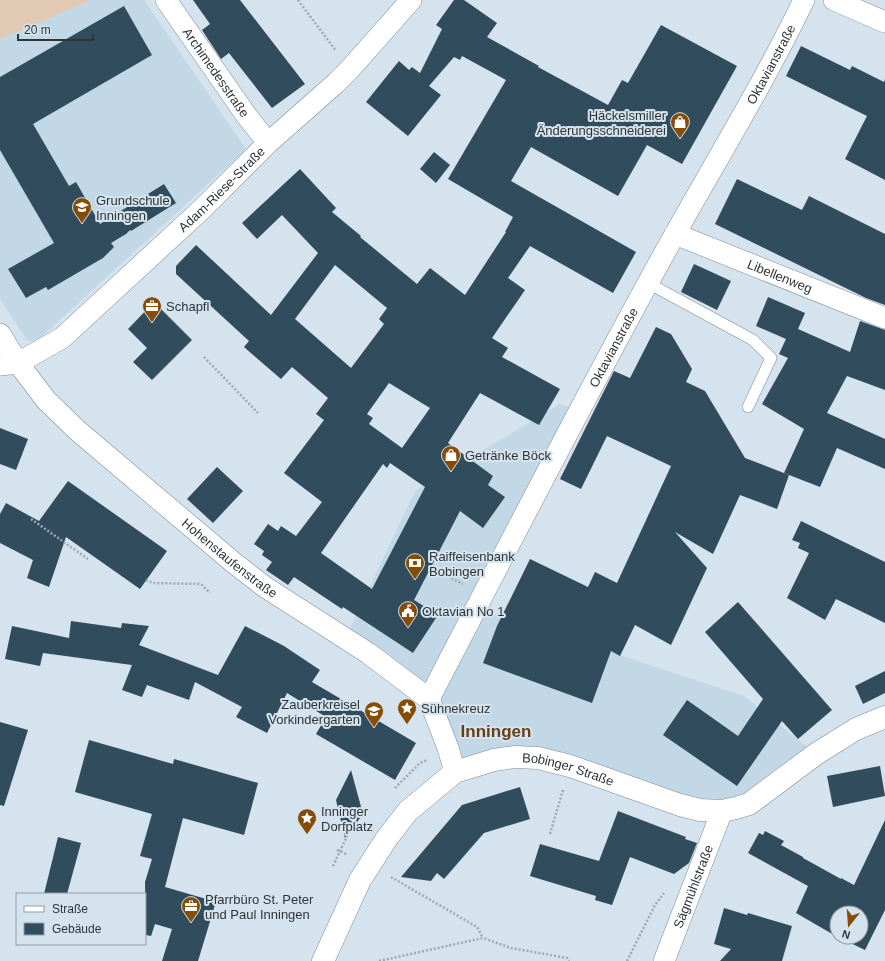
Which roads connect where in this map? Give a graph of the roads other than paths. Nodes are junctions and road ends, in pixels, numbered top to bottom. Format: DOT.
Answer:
graph roads {
  1 [pos="166,0"];
  2 [pos="411,0"];
  3 [pos="804,0"];
  4 [pos="834,0"];
  5 [pos="885,22"];
  6 [pos="268,143"];
  7 [pos="675,234"];
  8 [pos="648,283"];
  9 [pos="885,318"];
  10 [pos="0,334"];
  11 [pos="9,364"];
  12 [pos="748,407"];
  13 [pos="429,699"];
  14 [pos="885,718"];
  15 [pos="455,772"];
  16 [pos="722,811"];
  17 [pos="323,961"];
  18 [pos="664,961"];
  1 -- 6 [label="street, Archimedesstraße"];
  2 -- 6 [label="street, Adam-Riese-Straße"];
  3 -- 7 [label="street, Oktavianstraße"];
  4 -- 5 [label="street"];
  6 -- 11 [label="street, Adam-Riese-Straße"];
  7 -- 8 [label="street, Oktavianstraße"];
  7 -- 9 [label="street, Libellenweg"];
  8 -- 12 [label="lane"];
  8 -- 13 [label="street, Oktavianstraße"];
  10 -- 11 [label="street, Hohenstaufenstraße"];
  11 -- 13 [label="street, Hohenstaufenstraße"];
  13 -- 15 [label="street"];
  14 -- 16 [label="main road, Bobinger Straße"];
  15 -- 16 [label="main road, Bobinger Straße"];
  15 -- 17 [label="main road, Bobinger Straße"];
  16 -- 18 [label="street, Sägmühlstraße"];
}
